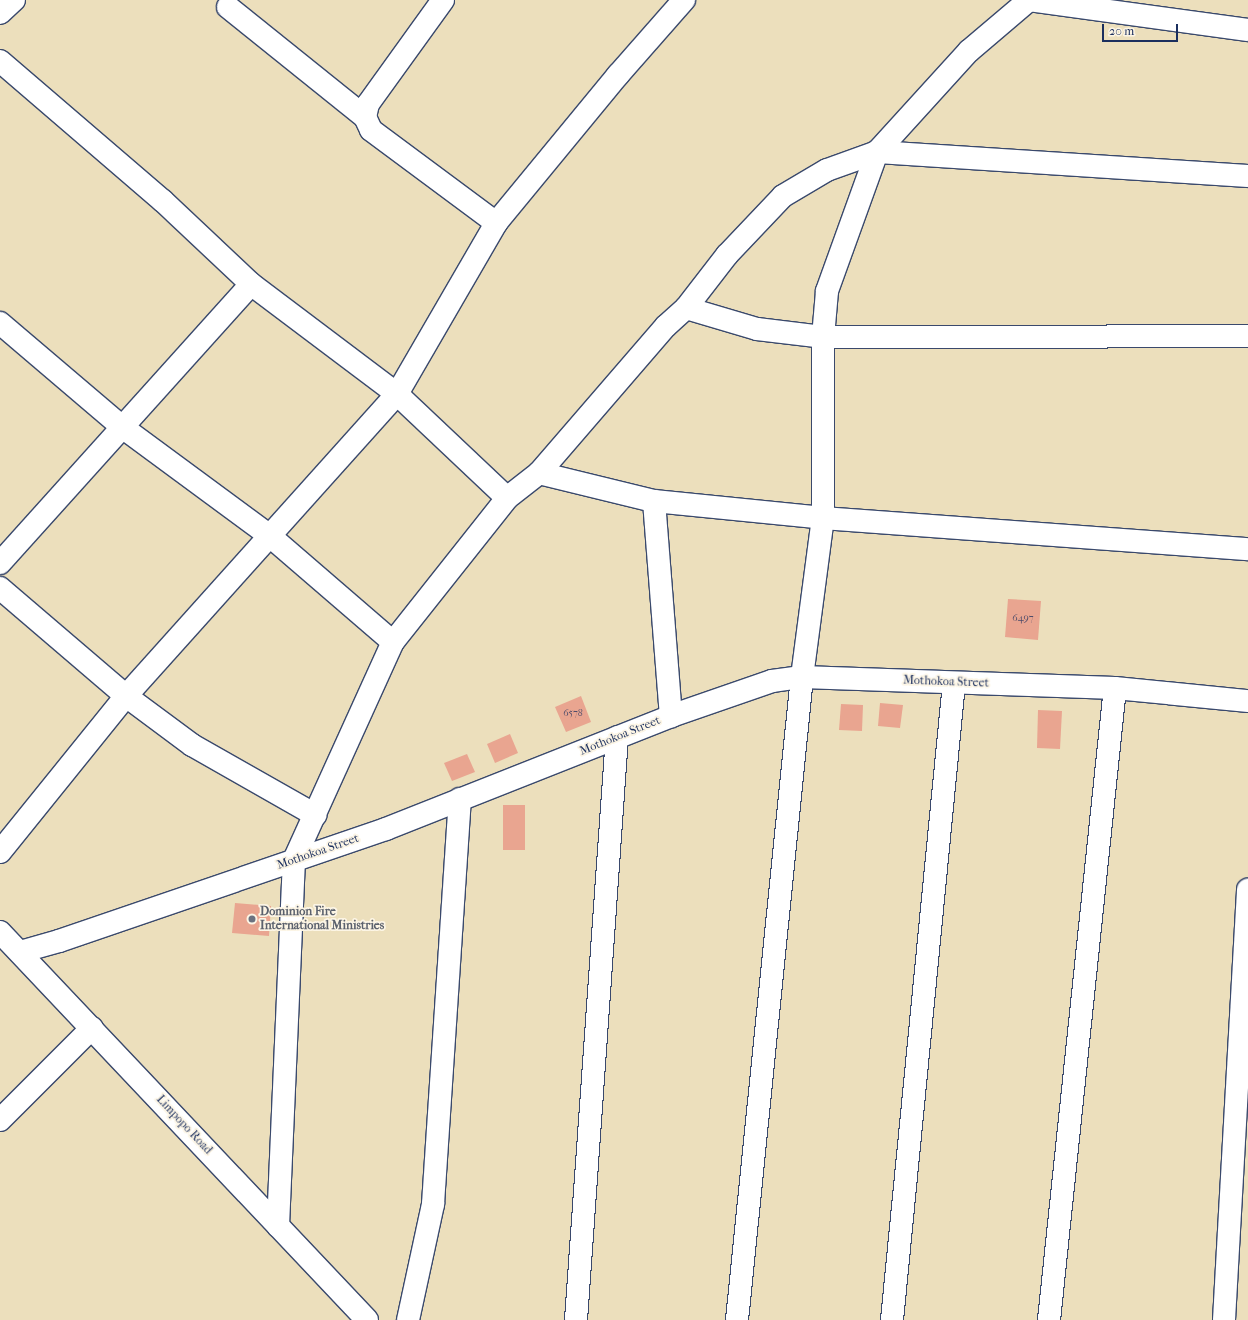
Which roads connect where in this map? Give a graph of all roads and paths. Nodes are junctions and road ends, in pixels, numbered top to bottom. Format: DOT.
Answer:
graph roads {
  1 [pos="14,0"];
  2 [pos="443,0"];
  3 [pos="684,0"];
  4 [pos="1029,0"];
  5 [pos="228,7"];
  6 [pos="0,13"];
  7 [pos="1248,30"];
  8 [pos="0,61"];
  9 [pos="365,117"];
  10 [pos="877,152"];
  11 [pos="1248,176"];
  12 [pos="496,223"];
  13 [pos="251,284"];
  14 [pos="686,308"];
  15 [pos="0,323"];
  16 [pos="823,336"];
  17 [pos="1248,336"];
  18 [pos="397,394"];
  19 [pos="122,427"];
  20 [pos="539,473"];
  21 [pos="508,498"];
  22 [pos="654,502"];
  23 [pos="823,518"];
  24 [pos="270,536"];
  25 [pos="1248,549"];
  26 [pos="0,563"];
  27 [pos="0,588"];
  28 [pos="393,642"];
  29 [pos="802,677"];
  30 [pos="954,682"];
  31 [pos="1115,688"];
  32 [pos="126,696"];
  33 [pos="1248,701"];
  34 [pos="671,716"];
  35 [pos="617,737"];
  36 [pos="460,800"];
  37 [pos="315,815"];
  38 [pos="0,852"];
  39 [pos="294,860"];
  40 [pos="1248,890"];
  41 [pos="0,932"];
  42 [pos="20,952"];
  43 [pos="92,1028"];
  44 [pos="0,1120"];
  45 [pos="278,1226"];
  46 [pos="367,1320"];
  47 [pos="408,1320"];
  48 [pos="576,1320"];
  49 [pos="736,1320"];
  50 [pos="892,1320"];
  51 [pos="1049,1320"];
  52 [pos="1224,1320"];
  1 -- 6 [label="street"];
  2 -- 9 [label="street"];
  3 -- 12 [label="street"];
  4 -- 7 [label="street"];
  4 -- 10 [label="street"];
  5 -- 9 [label="street"];
  8 -- 13 [label="street"];
  9 -- 12 [label="street"];
  10 -- 11 [label="street"];
  10 -- 14 [label="street"];
  10 -- 16 [label="street"];
  12 -- 18 [label="street"];
  13 -- 18 [label="street"];
  13 -- 19 [label="street"];
  14 -- 16 [label="street"];
  14 -- 20 [label="street"];
  15 -- 19 [label="street"];
  16 -- 17 [label="street"];
  16 -- 23 [label="street"];
  18 -- 21 [label="street"];
  18 -- 24 [label="street"];
  19 -- 24 [label="street"];
  19 -- 26 [label="street"];
  20 -- 21 [label="street"];
  20 -- 22 [label="street"];
  21 -- 28 [label="street"];
  22 -- 23 [label="street"];
  22 -- 34 [label="street"];
  23 -- 25 [label="street"];
  23 -- 29 [label="street"];
  24 -- 28 [label="street"];
  24 -- 32 [label="street"];
  27 -- 32 [label="street"];
  28 -- 37 [label="street"];
  29 -- 30 [label="street, Mothokoa Street"];
  29 -- 34 [label="street, Mothokoa Street"];
  29 -- 49 [label="street"];
  30 -- 31 [label="street, Mothokoa Street"];
  30 -- 50 [label="street"];
  31 -- 33 [label="street, Mothokoa Street"];
  31 -- 51 [label="street"];
  32 -- 37 [label="street"];
  32 -- 38 [label="street"];
  34 -- 35 [label="street, Mothokoa Street"];
  35 -- 36 [label="street, Mothokoa Street"];
  35 -- 48 [label="street"];
  36 -- 39 [label="street, Mothokoa Street"];
  36 -- 47 [label="street"];
  37 -- 39 [label="street"];
  39 -- 42 [label="street, Mothokoa Street"];
  39 -- 45 [label="street"];
  40 -- 52 [label="street"];
  41 -- 42 [label="street, Limpopo Road"];
  42 -- 43 [label="street, Limpopo Road"];
  43 -- 44 [label="street"];
  43 -- 45 [label="street, Limpopo Road"];
  45 -- 46 [label="street, Limpopo Road"];
}
